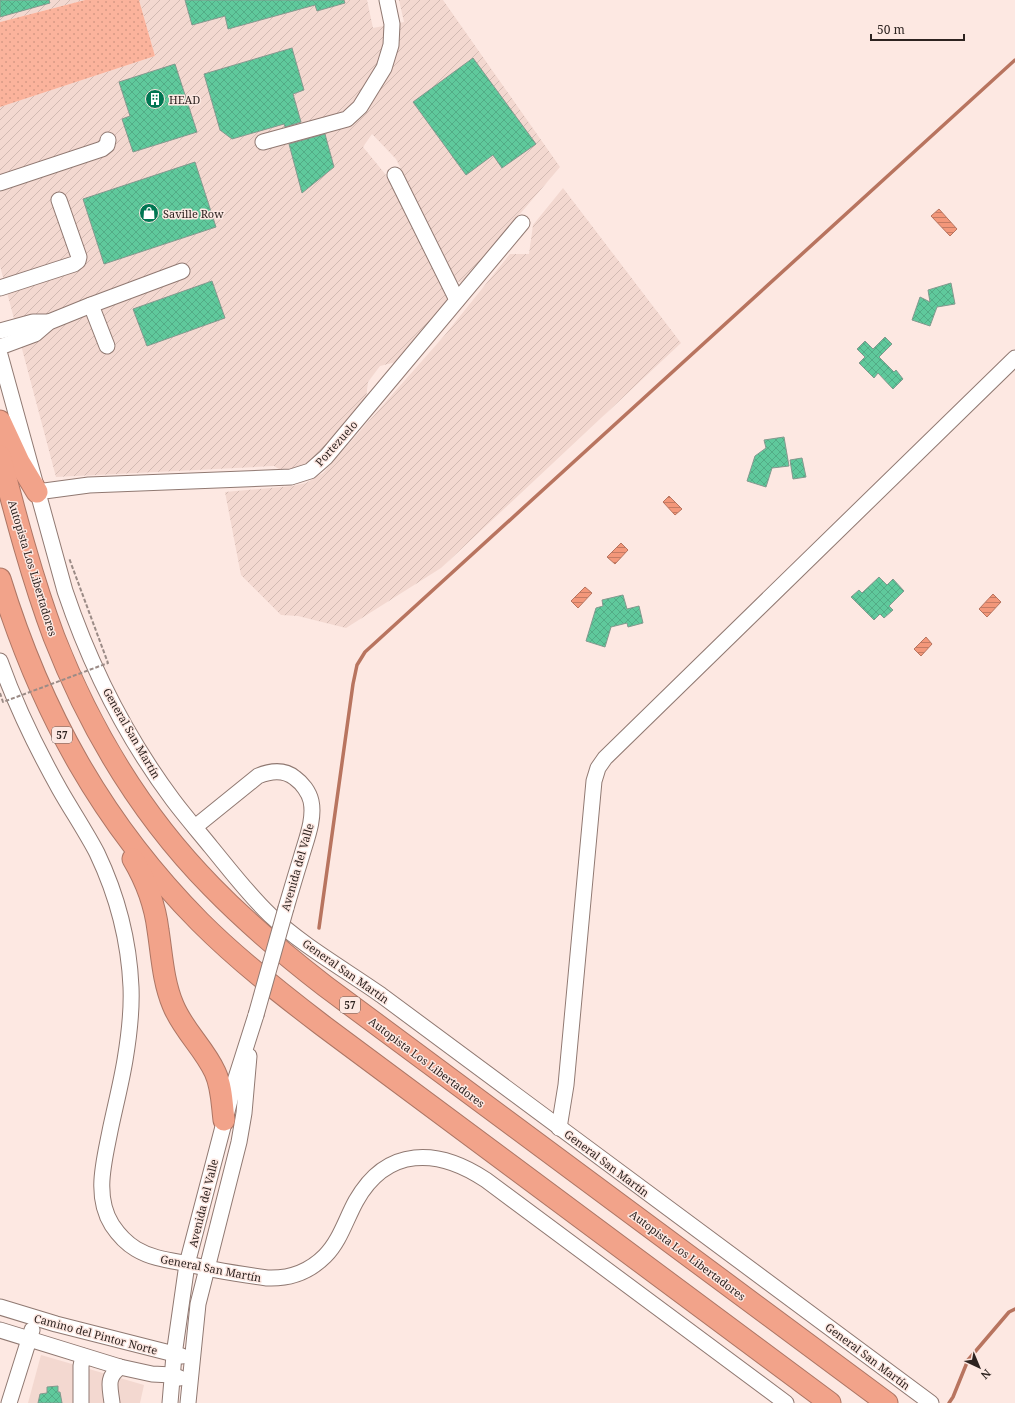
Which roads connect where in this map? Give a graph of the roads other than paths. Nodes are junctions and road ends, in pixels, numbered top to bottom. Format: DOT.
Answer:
graph roads {
  1 [pos="387,0"];
  2 [pos="108,140"];
  3 [pos="263,142"];
  4 [pos="395,175"];
  5 [pos="0,183"];
  6 [pos="59,200"];
  7 [pos="522,223"];
  8 [pos="182,271"];
  9 [pos="0,288"];
  10 [pos="457,300"];
  11 [pos="91,305"];
  12 [pos="49,322"];
  13 [pos="0,331"];
  14 [pos="107,346"];
  15 [pos="0,347"];
  16 [pos="0,355"];
  17 [pos="1015,358"];
  18 [pos="0,421"];
  19 [pos="0,456"];
  20 [pos="37,492"];
  21 [pos="0,579"];
  22 [pos="0,661"];
  23 [pos="99,799"];
  24 [pos="195,827"];
  25 [pos="252,1031"];
  26 [pos="224,1120"];
  27 [pos="560,1128"];
  28 [pos="188,1264"];
  29 [pos="208,1268"];
  30 [pos="0,1307"];
  31 [pos="36,1317"];
  32 [pos="0,1330"];
  33 [pos="29,1339"];
  34 [pos="174,1355"];
  35 [pos="83,1356"];
  36 [pos="192,1358"];
  37 [pos="120,1367"];
  38 [pos="172,1375"];
  39 [pos="191,1382"];
  40 [pos="927,1400"];
  41 [pos="9,1403"];
  42 [pos="81,1403"];
  43 [pos="112,1403"];
  44 [pos="170,1403"];
  45 [pos="188,1403"];
  46 [pos="786,1403"];
  47 [pos="830,1403"];
  48 [pos="887,1403"];
  1 -- 3 [label="street"];
  2 -- 5 [label="street"];
  4 -- 10 [label="street"];
  6 -- 9 [label="street"];
  7 -- 10 [label="street, Portezuelo"];
  8 -- 11 [label="street"];
  10 -- 20 [label="street, Portezuelo"];
  11 -- 12 [label="street"];
  11 -- 14 [label="street"];
  12 -- 13 [label="street"];
  12 -- 15 [label="street"];
  16 -- 20 [label="street, General San Martín"];
  17 -- 27 [label="street"];
  18 -- 20 [label="highway"];
  19 -- 48 [label="highway, Autopista Los Libertadores / 57"];
  20 -- 24 [label="street, General San Martín"];
  21 -- 23 [label="highway, 57"];
  22 -- 28 [label="street, General San Martín"];
  23 -- 26 [label="highway"];
  23 -- 47 [label="highway, 57"];
  24 -- 25 [label="street, Avenida del Valle, bridge"];
  24 -- 27 [label="street, General San Martín"];
  25 -- 26 [label="street, Avenida del Valle"];
  25 -- 29 [label="street, Avenida del Valle"];
  26 -- 28 [label="street, Avenida del Valle"];
  27 -- 40 [label="street, General San Martín"];
  28 -- 29 [label="street, General San Martín"];
  28 -- 34 [label="street, Avenida del Valle"];
  29 -- 36 [label="street, Avenida del Valle"];
  29 -- 46 [label="street, General San Martín"];
  30 -- 31 [label="street, Camino del Pintor Norte"];
  31 -- 33 [label="street"];
  31 -- 34 [label="street, Camino del Pintor Norte"];
  32 -- 33 [label="street, Camino del Pintor Norte"];
  33 -- 35 [label="street, Camino del Pintor Norte"];
  33 -- 41 [label="street"];
  34 -- 36 [label="street, Camino del Pintor Norte"];
  34 -- 38 [label="street, Avenida del Valle"];
  35 -- 37 [label="street, Camino del Pintor Norte"];
  35 -- 42 [label="street"];
  36 -- 39 [label="street, Avenida del Valle"];
  37 -- 38 [label="street, Camino del Pintor Norte"];
  37 -- 43 [label="street"];
  38 -- 39 [label="street, Camino del Pintor Norte"];
  38 -- 44 [label="street, Avenida del Valle"];
  39 -- 45 [label="street, Avenida del Valle"];
}
